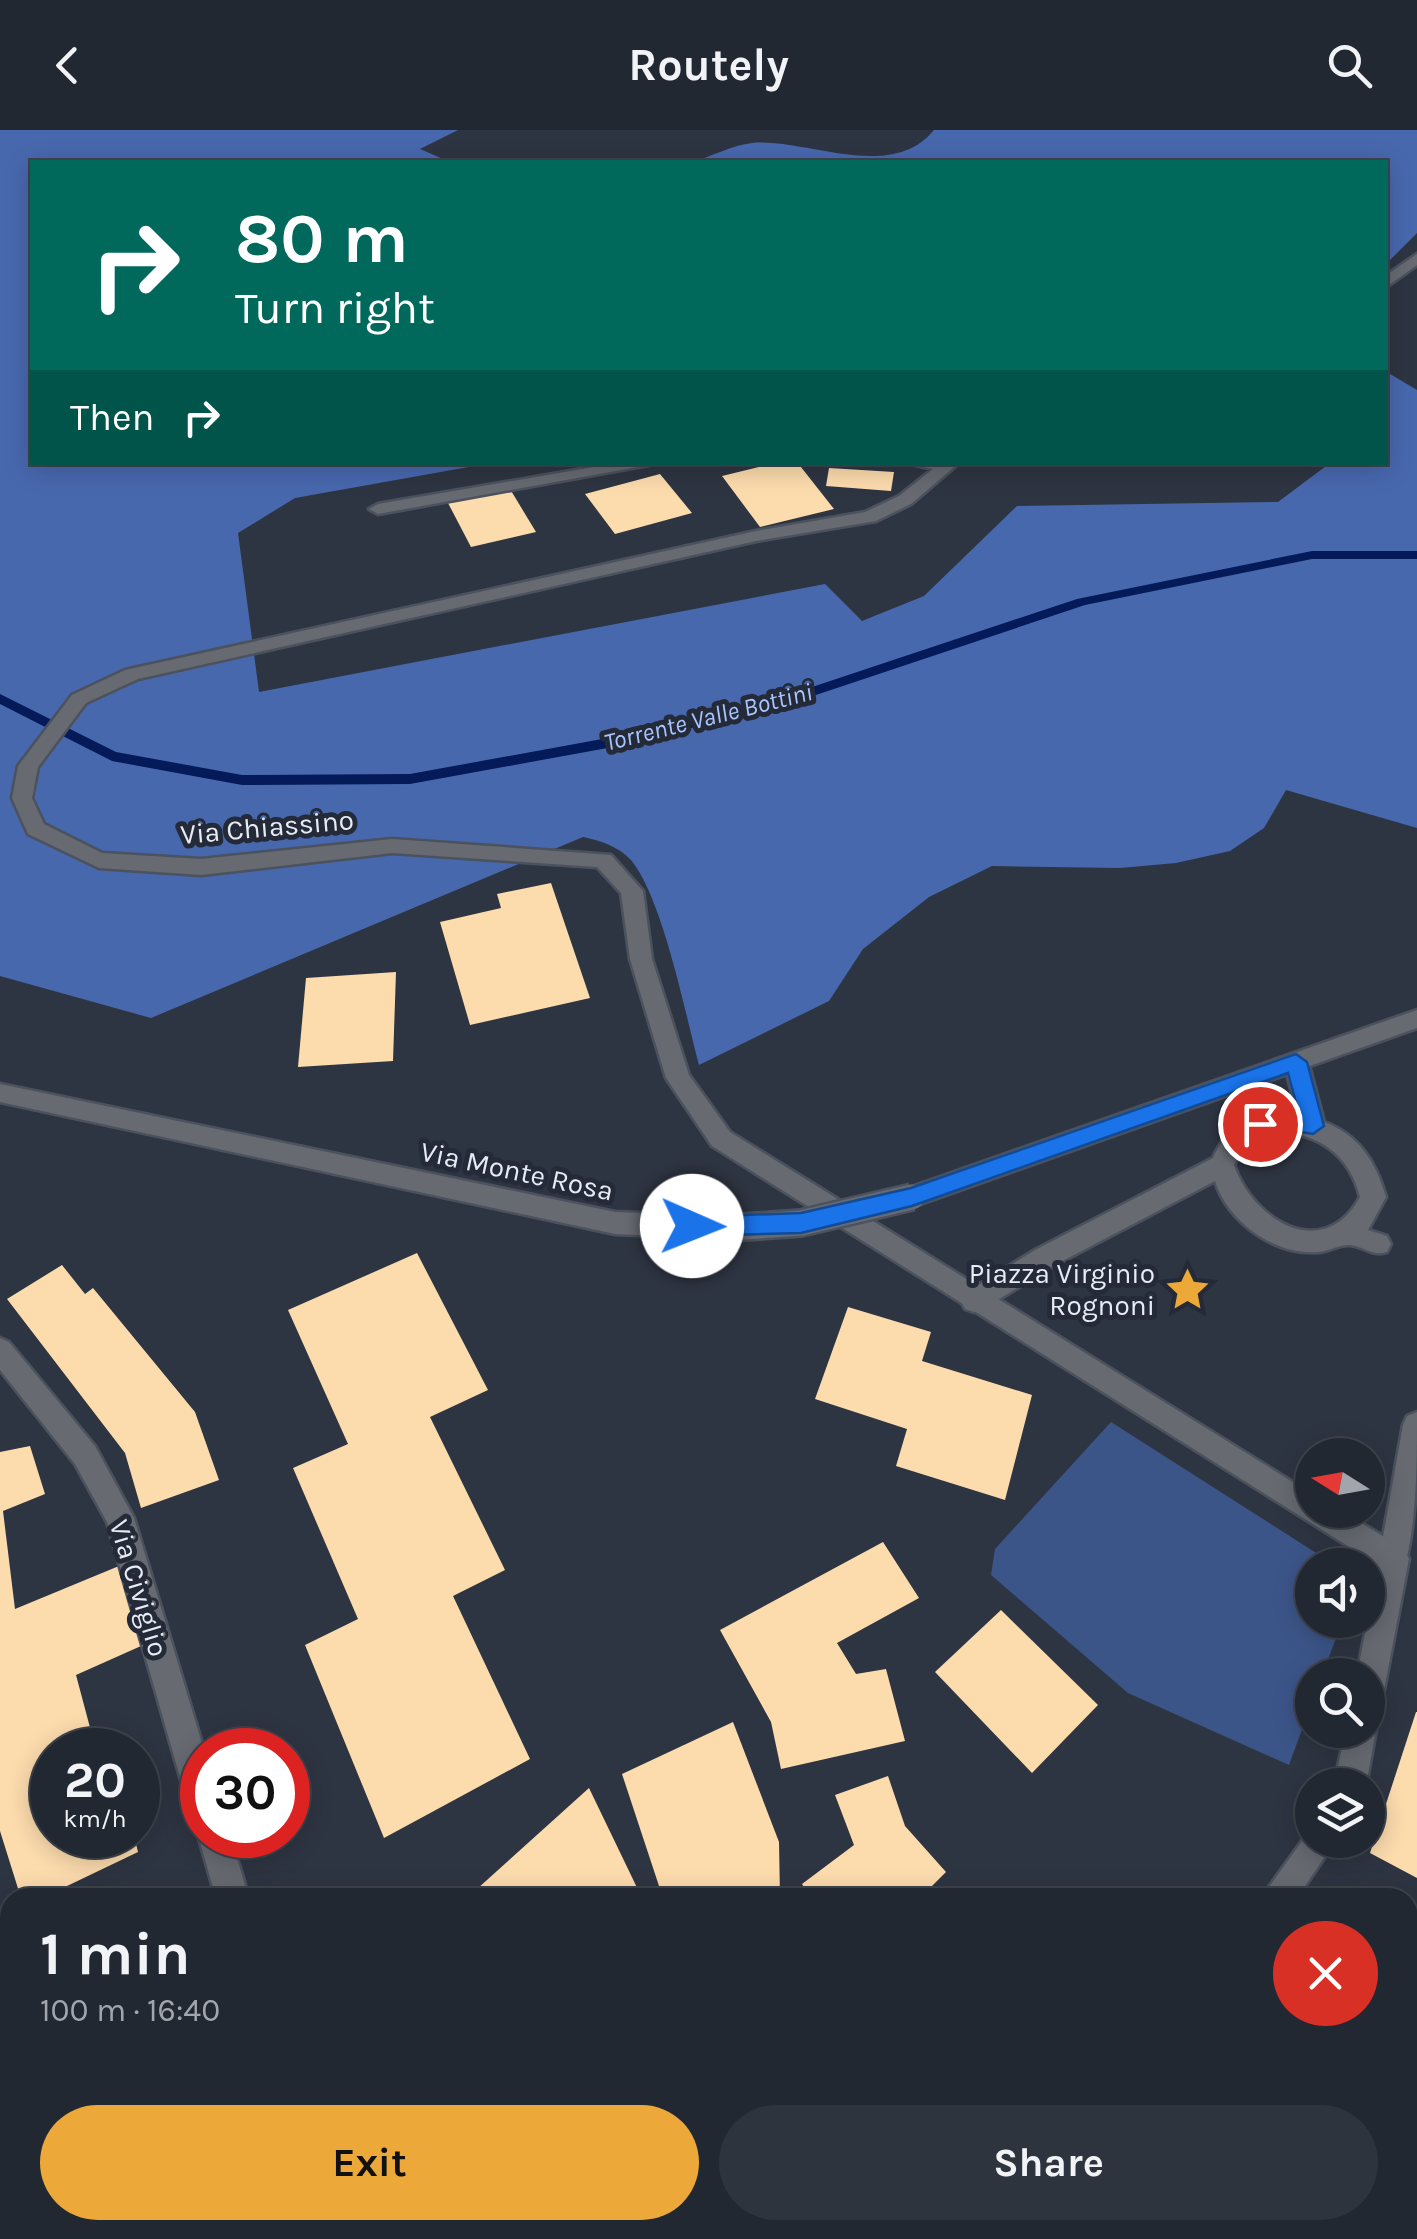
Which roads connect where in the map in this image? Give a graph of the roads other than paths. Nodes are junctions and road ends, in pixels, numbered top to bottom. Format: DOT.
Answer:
graph roads {
  1 [pos="1417,258"];
  2 [pos="1388,281"];
  3 [pos="638,465"];
  4 [pos="949,465"];
  5 [pos="378,509"];
  6 [pos="1417,1019"];
  7 [pos="1296,1062"];
  8 [pos="0,1093"];
  9 [pos="1313,1126"];
  10 [pos="1222,1165"];
  11 [pos="1347,1233"];
  12 [pos="1378,1244"];
  13 [pos="974,1301"];
  14 [pos="0,1350"];
  15 [pos="1417,1425"];
  16 [pos="1295,1499"];
  17 [pos="1343,1528"];
  18 [pos="1394,1559"];
  19 [pos="1375,1658"];
  20 [pos="182,1728"];
  21 [pos="221,1858"];
  22 [pos="1307,1858"];
  23 [pos="231,1888"];
  24 [pos="1284,1888"];
  1 -- 2 [label="street"];
  3 -- 5 [label="street"];
  4 -- 13 [label="street, Via Chiassino"];
  6 -- 7 [label="street, Via Monte Rosa"];
  7 -- 8 [label="street, Via Monte Rosa, bridge"];
  7 -- 9 [label="street"];
  9 -- 10 [label="street"];
  9 -- 11 [label="street"];
  10 -- 11 [label="street"];
  10 -- 13 [label="street"];
  11 -- 12 [label="street"];
  13 -- 16 [label="street"];
  14 -- 20 [label="street, Via Civiglio"];
  15 -- 18 [label="street"];
  17 -- 18 [label="street"];
  18 -- 19 [label="street"];
  21 -- 23 [label="street"];
  22 -- 24 [label="street"];
}
